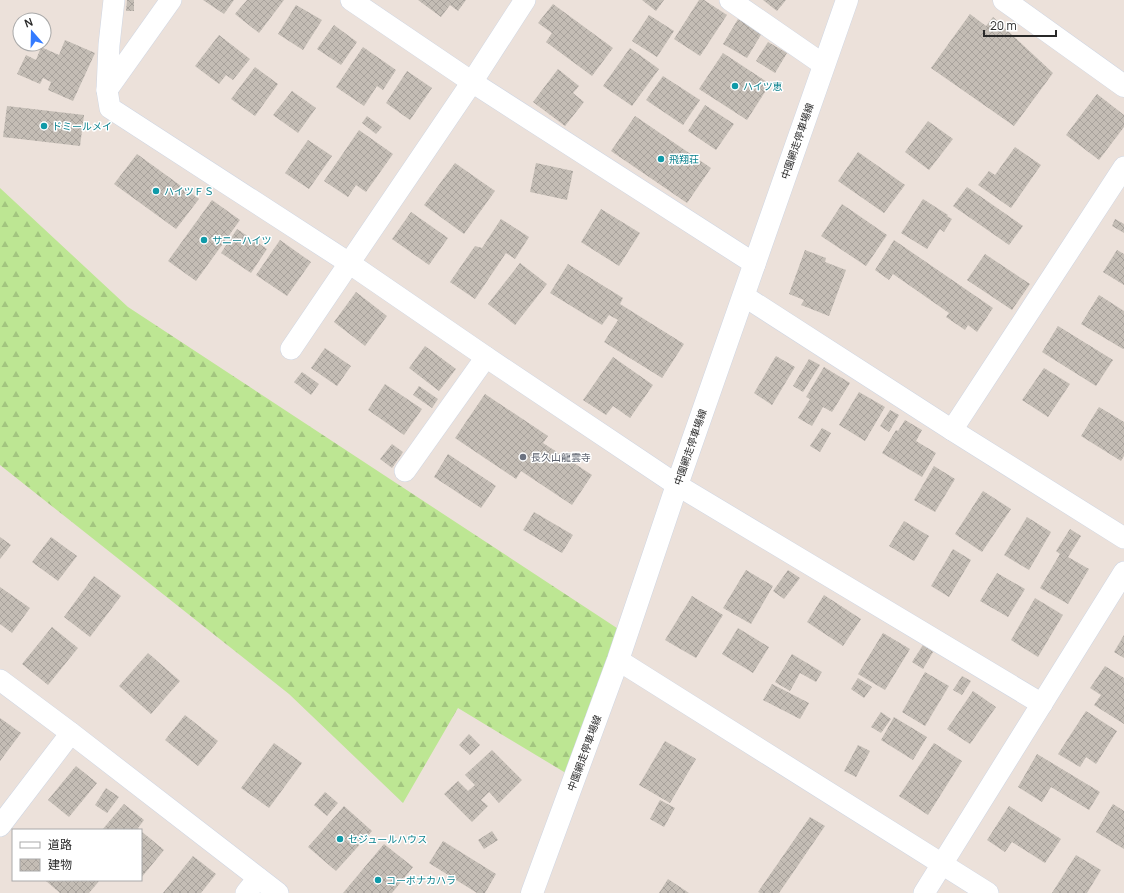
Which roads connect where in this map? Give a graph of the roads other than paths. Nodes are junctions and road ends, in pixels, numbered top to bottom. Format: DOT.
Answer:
graph roads {
  1 [pos="114,0"];
  2 [pos="171,0"];
  3 [pos="351,0"];
  4 [pos="525,0"];
  5 [pos="730,0"];
  6 [pos="847,0"];
  7 [pos="1004,0"];
  8 [pos="824,65"];
  9 [pos="472,82"];
  10 [pos="1124,86"];
  11 [pos="107,90"];
  12 [pos="1124,167"];
  13 [pos="349,263"];
  14 [pos="755,264"];
  15 [pos="744,296"];
  16 [pos="290,349"];
  17 [pos="486,357"];
  18 [pos="952,430"];
  19 [pos="405,471"];
  20 [pos="677,485"];
  21 [pos="1124,538"];
  22 [pos="1124,572"];
  23 [pos="618,660"];
  24 [pos="0,680"];
  25 [pos="1042,704"];
  26 [pos="71,734"];
  27 [pos="0,826"];
  28 [pos="942,864"];
  29 [pos="252,885"];
  30 [pos="278,893"];
  31 [pos="532,893"];
  32 [pos="924,893"];
  33 [pos="988,893"];
  1 -- 11 [label="street"];
  2 -- 11 [label="street"];
  3 -- 9 [label="street"];
  4 -- 9 [label="street"];
  5 -- 8 [label="street"];
  6 -- 8 [label="main road, 中園網走停車場線"];
  7 -- 10 [label="main road"];
  8 -- 14 [label="main road, 中園網走停車場線"];
  9 -- 13 [label="street"];
  9 -- 14 [label="street"];
  11 -- 13 [label="street"];
  12 -- 18 [label="street"];
  13 -- 16 [label="street"];
  13 -- 17 [label="street"];
  14 -- 15 [label="main road, 中園網走停車場線"];
  15 -- 18 [label="street"];
  15 -- 20 [label="main road, 中園網走停車場線"];
  17 -- 19 [label="street"];
  17 -- 20 [label="street"];
  18 -- 21 [label="street"];
  20 -- 23 [label="main road, 中園網走停車場線"];
  20 -- 25 [label="street"];
  22 -- 25 [label="street"];
  23 -- 28 [label="street"];
  23 -- 31 [label="main road, 中園網走停車場線"];
  24 -- 26 [label="street"];
  25 -- 28 [label="street"];
  26 -- 27 [label="street"];
  26 -- 29 [label="street"];
  28 -- 32 [label="street"];
  28 -- 33 [label="street"];
  29 -- 30 [label="street"];
}
